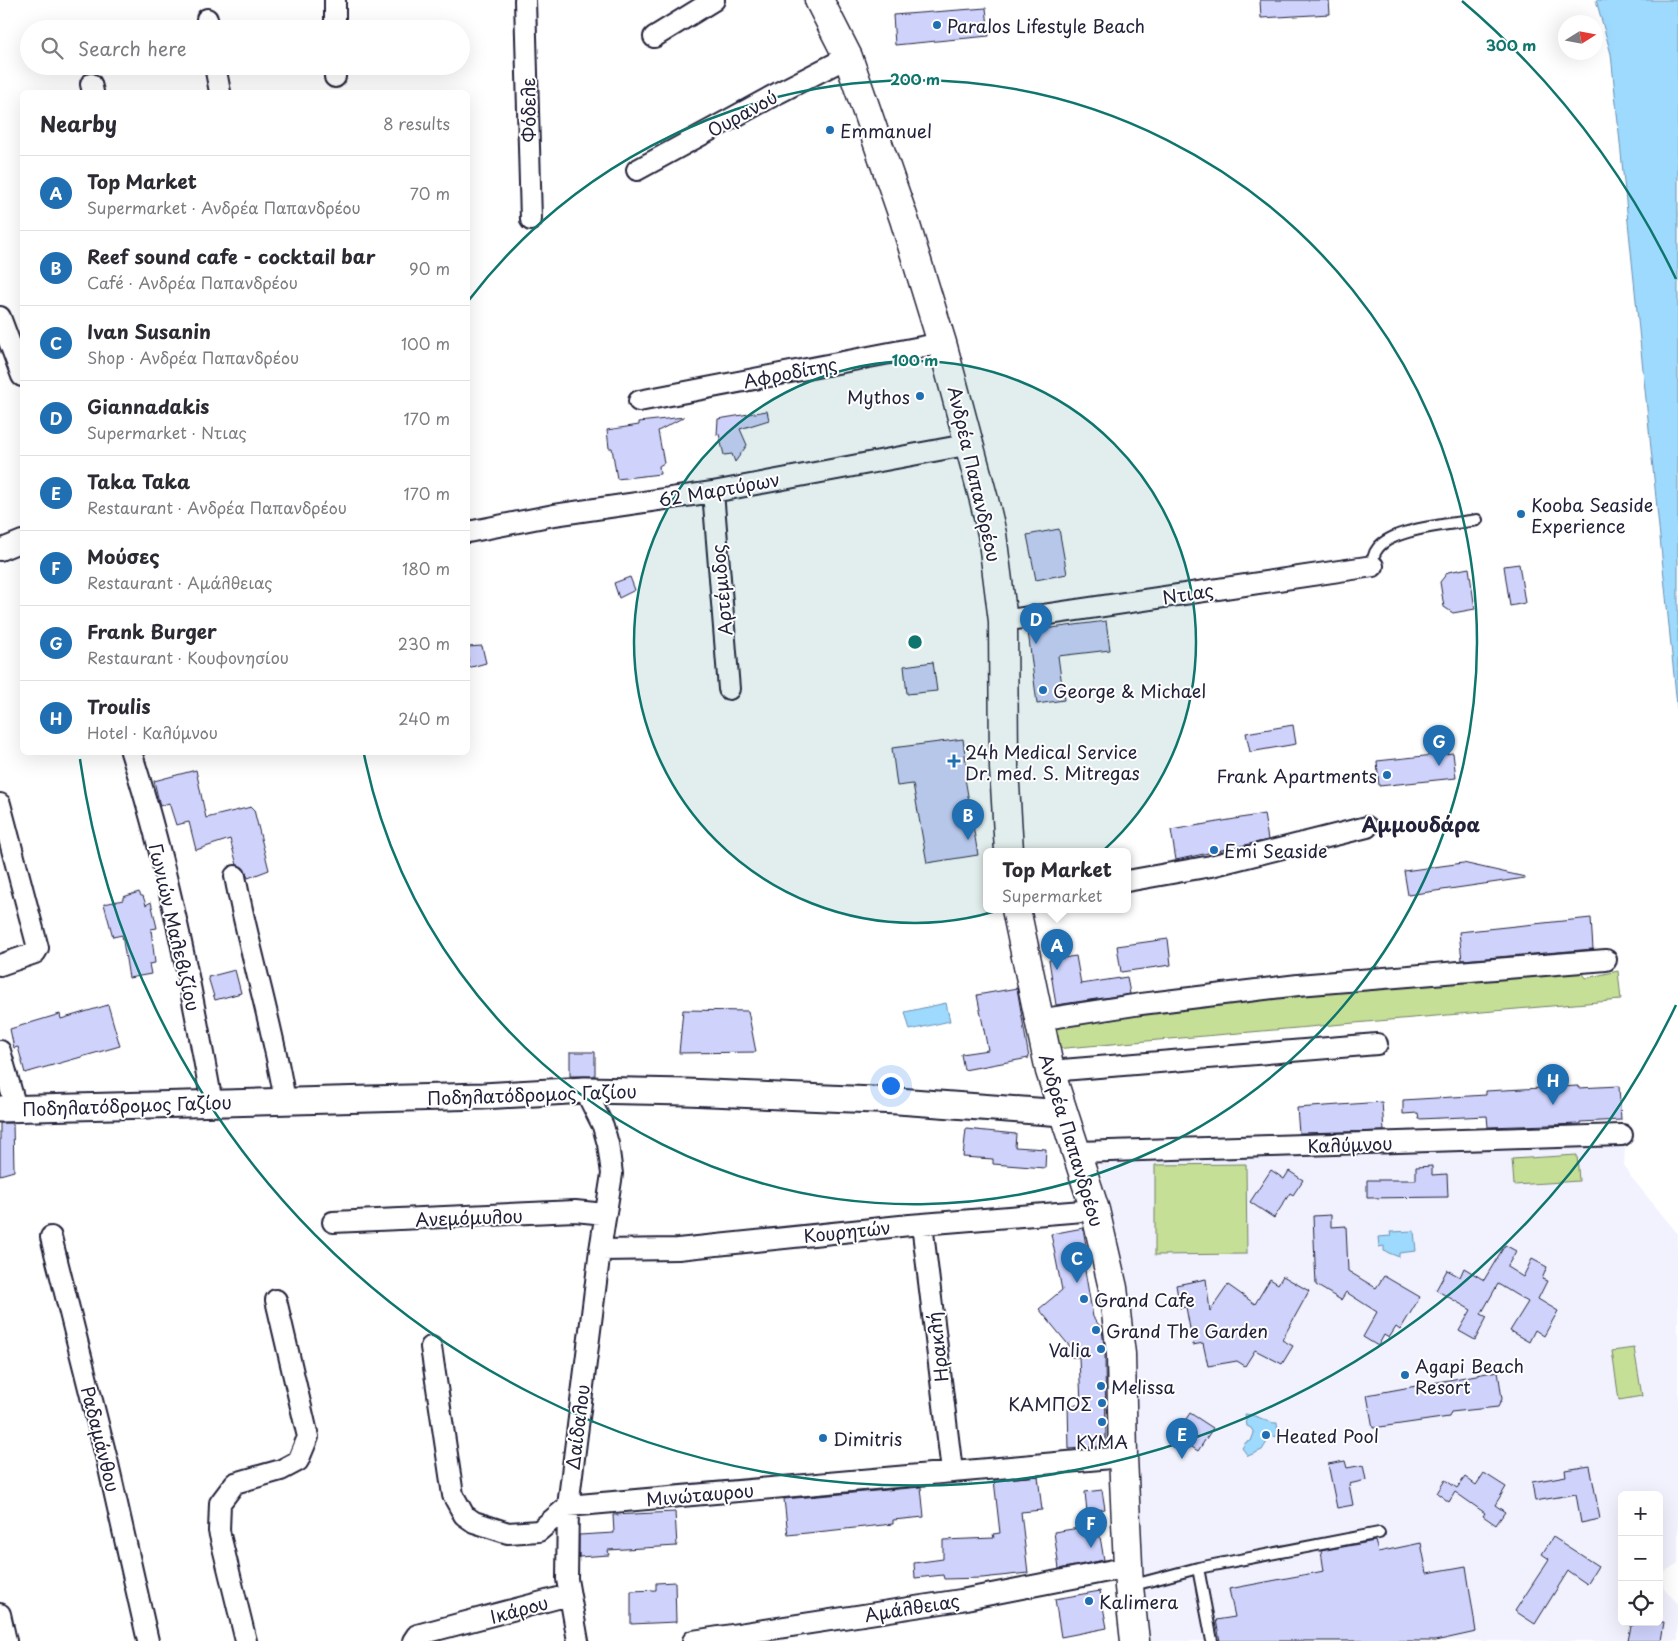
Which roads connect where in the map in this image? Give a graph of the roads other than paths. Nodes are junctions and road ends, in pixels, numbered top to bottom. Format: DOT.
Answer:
graph roads {
  1 [pos="335,0"];
  2 [pos="525,0"];
  3 [pos="714,0"];
  4 [pos="819,0"];
  5 [pos="335,20"];
  6 [pos="654,37"];
  7 [pos="848,57"];
  8 [pos="217,75"];
  9 [pos="220,90"];
  10 [pos="637,170"];
  11 [pos="531,220"];
  12 [pos="0,317"];
  13 [pos="942,343"];
  14 [pos="20,371"];
  15 [pos="639,401"];
  16 [pos="971,444"];
  17 [pos="713,492"];
  18 [pos="1477,520"];
  19 [pos="470,532"];
  20 [pos="20,542"];
  21 [pos="0,550"];
  22 [pos="1373,566"];
  23 [pos="1003,621"];
  24 [pos="729,689"];
  25 [pos="132,755"];
  26 [pos="0,804"];
  27 [pos="1368,827"];
  28 [pos="1010,848"];
  29 [pos="235,876"];
  30 [pos="1131,881"];
  31 [pos="1017,913"];
  32 [pos="1606,960"];
  33 [pos="0,965"];
  34 [pos="1038,1020"];
  35 [pos="1377,1044"];
  36 [pos="0,1051"];
  37 [pos="1050,1071"];
  38 [pos="585,1090"];
  39 [pos="284,1101"];
  40 [pos="212,1104"];
  41 [pos="8,1109"];
  42 [pos="1062,1113"];
  43 [pos="1622,1134"];
  44 [pos="1078,1152"];
  45 [pos="1094,1210"];
  46 [pos="605,1214"];
  47 [pos="333,1222"];
  48 [pos="922,1224"];
  49 [pos="52,1237"];
  50 [pos="600,1250"];
  51 [pos="276,1300"];
  52 [pos="431,1346"];
  53 [pos="1123,1457"];
  54 [pos="952,1471"];
  55 [pos="568,1506"];
  56 [pos="1379,1533"];
  57 [pos="1198,1568"];
  58 [pos="1129,1577"];
  59 [pos="569,1595"];
  60 [pos="0,1614"];
  61 [pos="6,1641"];
  62 [pos="148,1641"];
  63 [pos="246,1641"];
  64 [pos="413,1641"];
  65 [pos="578,1641"];
  66 [pos="693,1641"];
  67 [pos="1135,1641"];
  68 [pos="1212,1641"];
  1 -- 5 [label="street"];
  2 -- 11 [label="street, Φόδελε"];
  3 -- 6 [label="street"];
  4 -- 7 [label="main road, Ανδρέα Παπανδρέου"];
  7 -- 10 [label="street, Ουρανού"];
  7 -- 13 [label="main road, Ανδρέα Παπανδρέου"];
  8 -- 9 [label="street"];
  12 -- 14 [label="street"];
  13 -- 15 [label="street, Αφροδίτης"];
  13 -- 16 [label="main road, Ανδρέα Παπανδρέου"];
  16 -- 17 [label="street, 62 Μαρτύρων"];
  16 -- 23 [label="main road, Ανδρέα Παπανδρέου"];
  17 -- 19 [label="street, 62 Μαρτύρων"];
  17 -- 24 [label="street, Αρτέμιδος"];
  18 -- 22 [label="lane"];
  20 -- 21 [label="street"];
  22 -- 23 [label="street, Ντιας"];
  23 -- 28 [label="main road, Ανδρέα Παπανδρέου"];
  25 -- 40 [label="street, Γωνιών Μαλεβιζίου"];
  26 -- 33 [label="street"];
  27 -- 30 [label="street"];
  29 -- 39 [label="street"];
  31 -- 34 [label="main road, Ανδρέα Παπανδρέου"];
  32 -- 34 [label="street"];
  34 -- 37 [label="main road, Ανδρέα Παπανδρέου"];
  35 -- 37 [label="street"];
  36 -- 41 [label="street"];
  37 -- 42 [label="main road, Ανδρέα Παπανδρέου"];
  38 -- 39 [label="street, Ποδηλατόδρομος Γαζίου"];
  38 -- 42 [label="street, Ποδηλατόδρομος Γαζίου"];
  38 -- 46 [label="street, Δαίδαλου"];
  39 -- 40 [label="street, Ποδηλατόδρομος Γαζίου"];
  40 -- 41 [label="street, Ποδηλατόδρομος Γαζίου"];
  42 -- 44 [label="main road, Ανδρέα Παπανδρέου"];
  43 -- 44 [label="street, Καλύμνου"];
  44 -- 45 [label="main road, Ανδρέα Παπανδρέου"];
  45 -- 48 [label="street, Κουρητών"];
  45 -- 53 [label="main road, Ανδρέα Παπανδρέου"];
  46 -- 47 [label="street, Ανεμόμυλου"];
  46 -- 50 [label="street, Δαίδαλου"];
  48 -- 50 [label="street, Κουρητών"];
  48 -- 54 [label="street, Ηρακλή"];
  49 -- 62 [label="street, Ραδαμάνθου"];
  50 -- 55 [label="street, Δαίδαλου"];
  51 -- 63 [label="street"];
  52 -- 55 [label="street"];
  53 -- 54 [label="street, Μινώταυρου"];
  53 -- 58 [label="main road, Ανδρέα Παπανδρέου"];
  54 -- 55 [label="street, Μινώταυρου"];
  55 -- 59 [label="street, Δαίδαλου"];
  56 -- 57 [label="lane"];
  57 -- 58 [label="lane"];
  57 -- 68 [label="lane"];
  58 -- 66 [label="street, Αμάλθειας"];
  58 -- 67 [label="main road, Ανδρέα Παπανδρέου"];
  59 -- 64 [label="street, Ικάρου"];
  59 -- 65 [label="street, Δαίδαλου"];
  60 -- 61 [label="street"];
}
